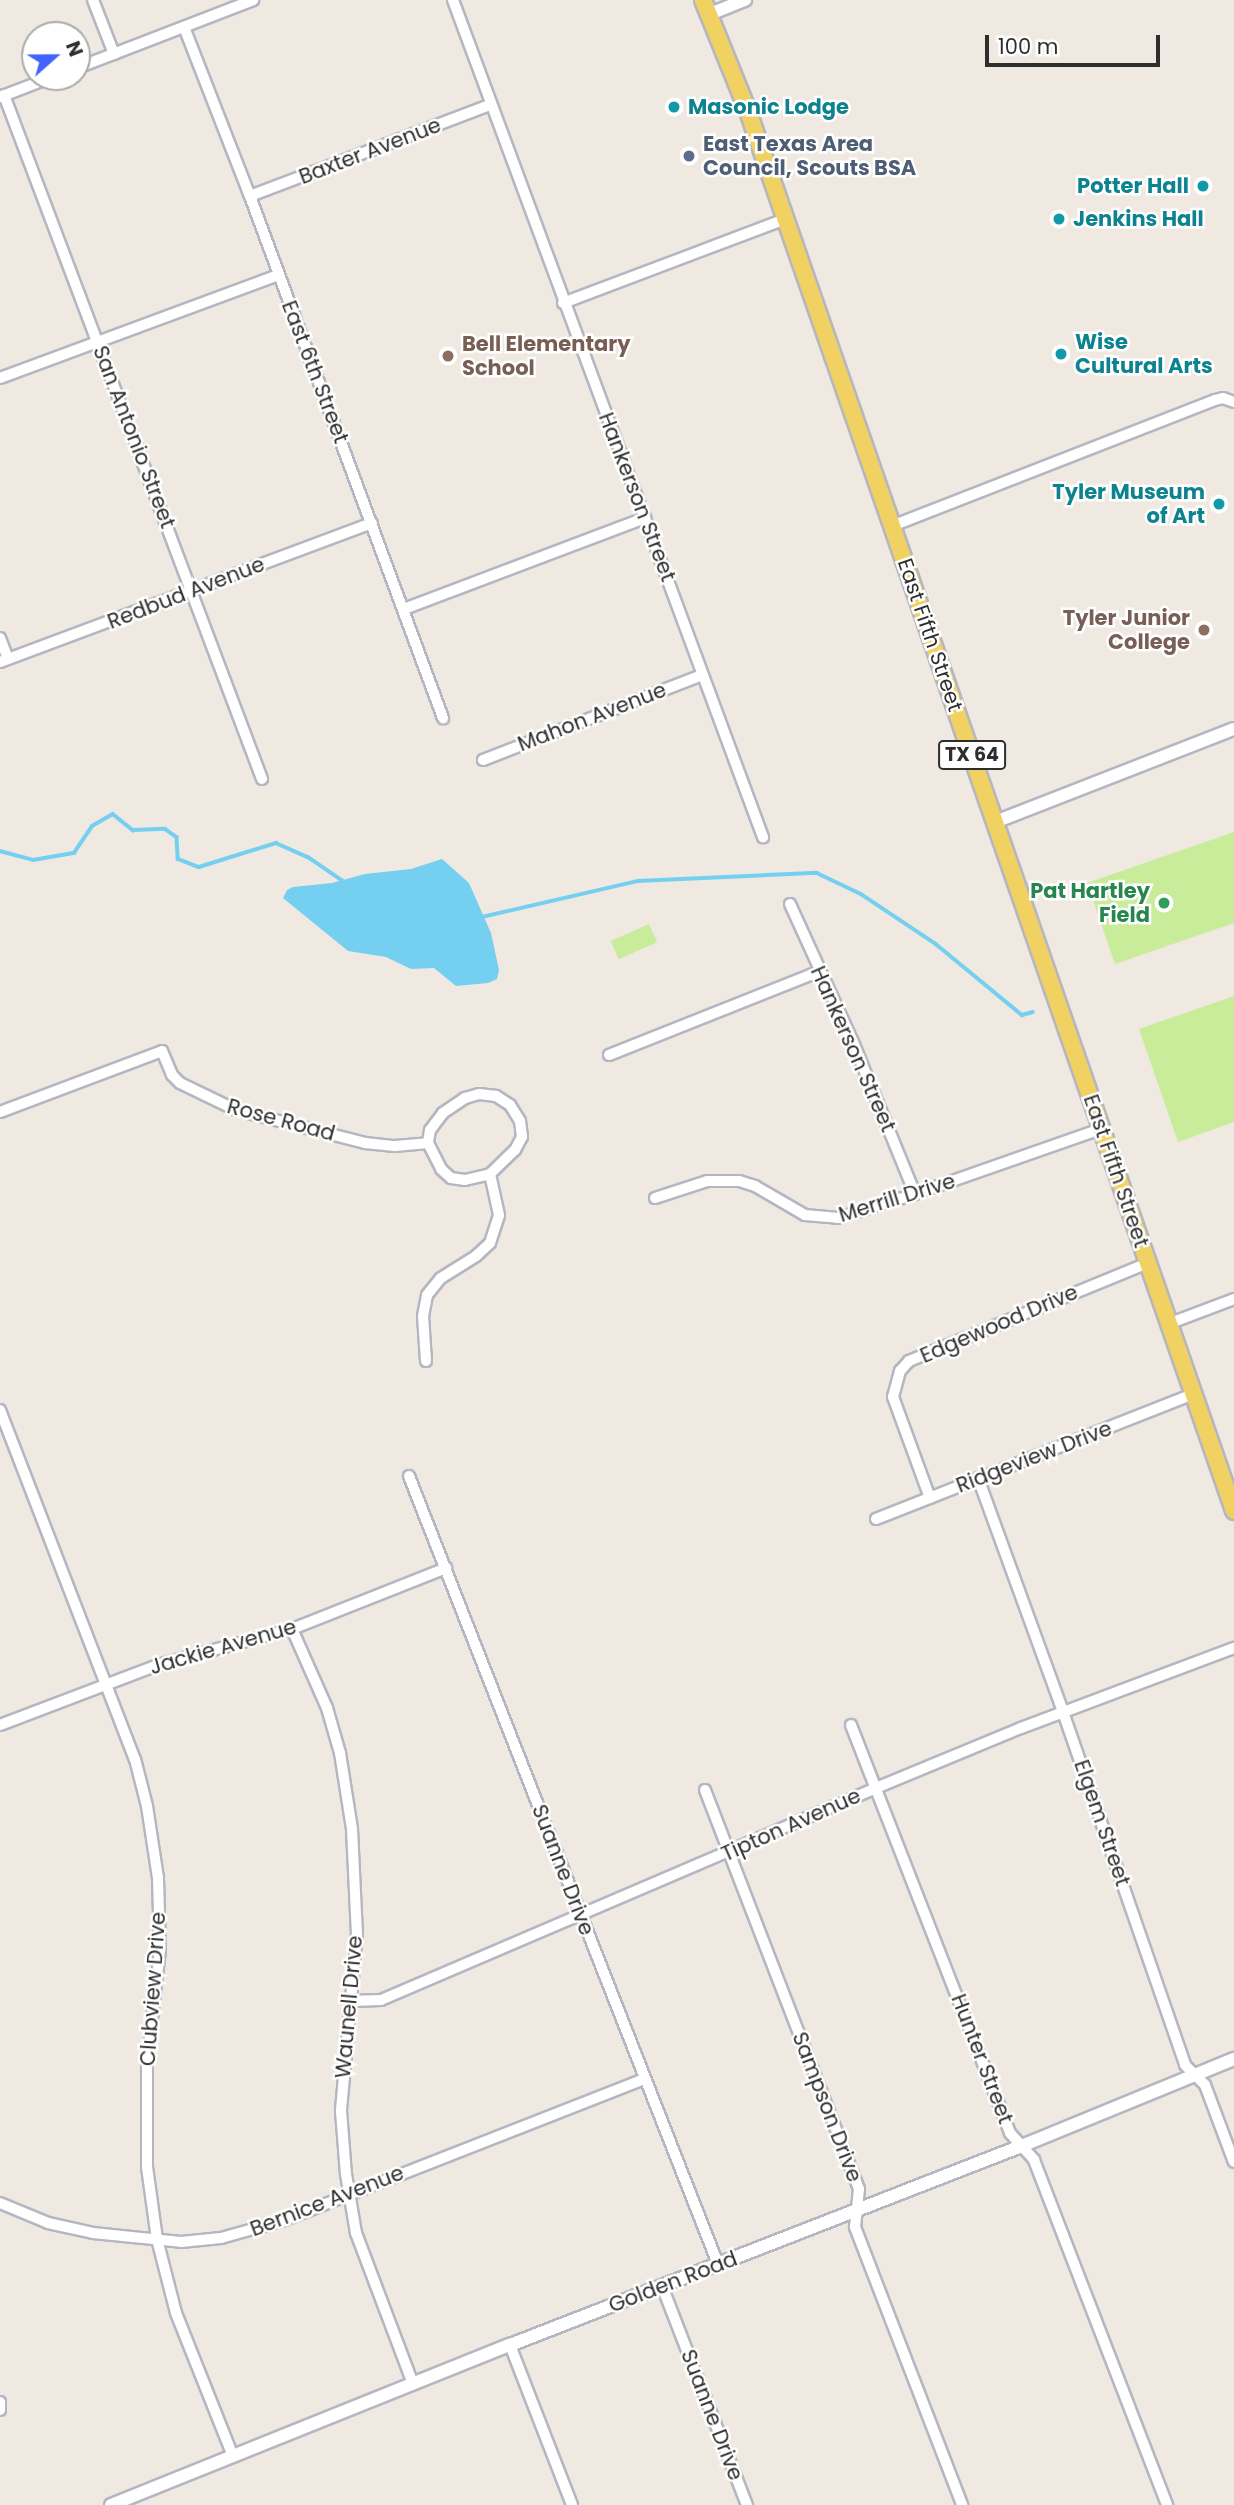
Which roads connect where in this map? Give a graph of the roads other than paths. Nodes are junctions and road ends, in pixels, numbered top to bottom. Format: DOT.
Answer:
graph roads {
  1 [pos="93,0"];
  2 [pos="253,0"];
  3 [pos="453,0"];
  4 [pos="745,0"];
  5 [pos="706,7"];
  6 [pos="184,27"];
  7 [pos="114,54"];
  8 [pos="91,63"];
  9 [pos="21,89"];
  10 [pos="2,96"];
  11 [pos="490,105"];
  12 [pos="250,197"];
  13 [pos="785,219"];
  14 [pos="278,275"];
  15 [pos="563,303"];
  16 [pos="97,342"];
  17 [pos="0,378"];
  18 [pos="1231,400"];
  19 [pos="645,518"];
  20 [pos="372,523"];
  21 [pos="892,526"];
  22 [pos="193,590"];
  23 [pos="404,609"];
  24 [pos="0,638"];
  25 [pos="4,661"];
  26 [pos="702,675"];
  27 [pos="443,718"];
  28 [pos="1234,729"];
  29 [pos="483,760"];
  30 [pos="262,779"];
  31 [pos="995,822"];
  32 [pos="763,837"];
  33 [pos="790,904"];
  34 [pos="820,971"];
  35 [pos="609,1055"];
  36 [pos="0,1112"];
  37 [pos="1101,1129"];
  38 [pos="428,1143"];
  39 [pos="490,1174"];
  40 [pos="915,1194"];
  41 [pos="655,1198"];
  42 [pos="1148,1263"];
  43 [pos="1234,1298"];
  44 [pos="1168,1324"];
  45 [pos="426,1361"];
  46 [pos="1193,1394"];
  47 [pos="0,1410"];
  48 [pos="409,1476"];
  49 [pos="978,1478"];
  50 [pos="1231,1493"];
  51 [pos="930,1498"];
  52 [pos="1234,1511"];
  53 [pos="876,1520"];
  54 [pos="446,1568"];
  55 [pos="292,1629"];
  56 [pos="1234,1648"];
  57 [pos="105,1684"];
  58 [pos="1063,1712"];
  59 [pos="0,1725"];
  60 [pos="852,1725"];
  61 [pos="876,1787"];
  62 [pos="705,1790"];
  63 [pos="729,1852"];
  64 [pos="581,1916"];
  65 [pos="350,2001"];
  66 [pos="1234,2059"];
  67 [pos="1195,2074"];
  68 [pos="645,2079"];
  69 [pos="1024,2145"];
  70 [pos="1234,2162"];
  71 [pos="349,2192"];
  72 [pos="0,2203"];
  73 [pos="857,2210"];
  74 [pos="157,2239"];
  75 [pos="718,2264"];
  76 [pos="662,2286"];
  77 [pos="510,2345"];
  78 [pos="413,2384"];
  79 [pos="0,2402"];
  80 [pos="0,2410"];
  81 [pos="233,2456"];
  82 [pos="111,2505"];
  83 [pos="572,2505"];
  84 [pos="747,2505"];
  85 [pos="962,2505"];
  86 [pos="1167,2505"];
  1 -- 7 [label="street"];
  2 -- 6 [label="street"];
  3 -- 11 [label="street, Hankerson Street"];
  4 -- 5 [label="street"];
  5 -- 13 [label="main road, East Fifth Street / TX 64"];
  6 -- 7 [label="street"];
  6 -- 12 [label="street, East 6th Street"];
  7 -- 8 [label="street"];
  9 -- 10 [label="street"];
  10 -- 16 [label="street, San Antonio Street"];
  11 -- 12 [label="street, Baxter Avenue"];
  11 -- 15 [label="street, Hankerson Street"];
  12 -- 14 [label="street, East 6th Street"];
  13 -- 15 [label="street"];
  13 -- 21 [label="main road, East Fifth Street / TX 64"];
  14 -- 16 [label="street"];
  14 -- 20 [label="street, East 6th Street"];
  15 -- 19 [label="street, Hankerson Street"];
  16 -- 17 [label="street"];
  16 -- 22 [label="street, San Antonio Street"];
  18 -- 21 [label="street"];
  19 -- 23 [label="street"];
  19 -- 26 [label="street, Hankerson Street"];
  20 -- 22 [label="street, Redbud Avenue"];
  20 -- 23 [label="street, East 6th Street"];
  21 -- 31 [label="main road, East Fifth Street / TX 64"];
  22 -- 25 [label="street, Redbud Avenue"];
  22 -- 30 [label="street, San Antonio Street"];
  23 -- 27 [label="street, East 6th Street"];
  24 -- 25 [label="street"];
  26 -- 29 [label="street, Mahon Avenue"];
  26 -- 32 [label="street, Hankerson Street"];
  28 -- 31 [label="street"];
  31 -- 37 [label="main road, East Fifth Street / TX 64"];
  33 -- 34 [label="street, Hankerson Street"];
  34 -- 35 [label="street"];
  34 -- 40 [label="street, Hankerson Street"];
  36 -- 38 [label="street, Rose Road"];
  37 -- 40 [label="street, Merrill Drive"];
  37 -- 42 [label="main road, East Fifth Street / TX 64"];
  38 -- 39 [label="street"];
  38 -- 39 [label="street"];
  39 -- 45 [label="street"];
  40 -- 41 [label="street, Merrill Drive"];
  42 -- 44 [label="main road, East Fifth Street / TX 64"];
  42 -- 51 [label="street, Edgewood Drive"];
  43 -- 44 [label="street"];
  44 -- 46 [label="main road, East Fifth Street / TX 64"];
  46 -- 49 [label="street, Ridgeview Drive"];
  46 -- 50 [label="main road, East Fifth Street / TX 64"];
  47 -- 57 [label="street, Clubview Drive"];
  48 -- 54 [label="street, Suanne Drive"];
  49 -- 51 [label="street, Ridgeview Drive"];
  49 -- 58 [label="street, Elgem Street"];
  50 -- 52 [label="main road, East Fifth Street / TX 64"];
  51 -- 53 [label="street, Ridgeview Drive"];
  54 -- 55 [label="street, Jackie Avenue"];
  54 -- 64 [label="street, Suanne Drive"];
  55 -- 57 [label="street, Jackie Avenue"];
  55 -- 65 [label="street, Waunell Drive"];
  56 -- 58 [label="street, Tipton Avenue"];
  57 -- 59 [label="street, Jackie Avenue"];
  57 -- 74 [label="street, Clubview Drive"];
  58 -- 61 [label="street, Tipton Avenue"];
  58 -- 67 [label="street, Elgem Street"];
  60 -- 61 [label="street, Hunter Street"];
  61 -- 63 [label="street, Tipton Avenue"];
  61 -- 69 [label="street, Hunter Street"];
  62 -- 63 [label="street, Sampson Drive"];
  63 -- 64 [label="street, Tipton Avenue"];
  63 -- 73 [label="street, Sampson Drive"];
  64 -- 65 [label="street, Tipton Avenue"];
  64 -- 68 [label="street, Suanne Drive"];
  65 -- 71 [label="street, Waunell Drive"];
  66 -- 67 [label="street, Golden Road"];
  67 -- 69 [label="street, Golden Road"];
  67 -- 70 [label="street, Elgem Street"];
  68 -- 71 [label="street, Bernice Avenue"];
  68 -- 75 [label="street, Suanne Drive"];
  69 -- 73 [label="street, Golden Road"];
  69 -- 86 [label="street, Hunter Street"];
  71 -- 74 [label="street, Bernice Avenue"];
  71 -- 78 [label="street, Waunell Drive"];
  72 -- 74 [label="street, Bernice Avenue"];
  73 -- 75 [label="street, Golden Road"];
  73 -- 85 [label="street, Sampson Drive"];
  74 -- 81 [label="street, Clubview Drive"];
  75 -- 76 [label="street, Golden Road"];
  76 -- 77 [label="street, Golden Road"];
  76 -- 84 [label="street, Suanne Drive"];
  77 -- 78 [label="street, Golden Road"];
  77 -- 83 [label="street"];
  78 -- 81 [label="street, Golden Road"];
  79 -- 80 [label="street"];
  81 -- 82 [label="street, Golden Road"];
}
